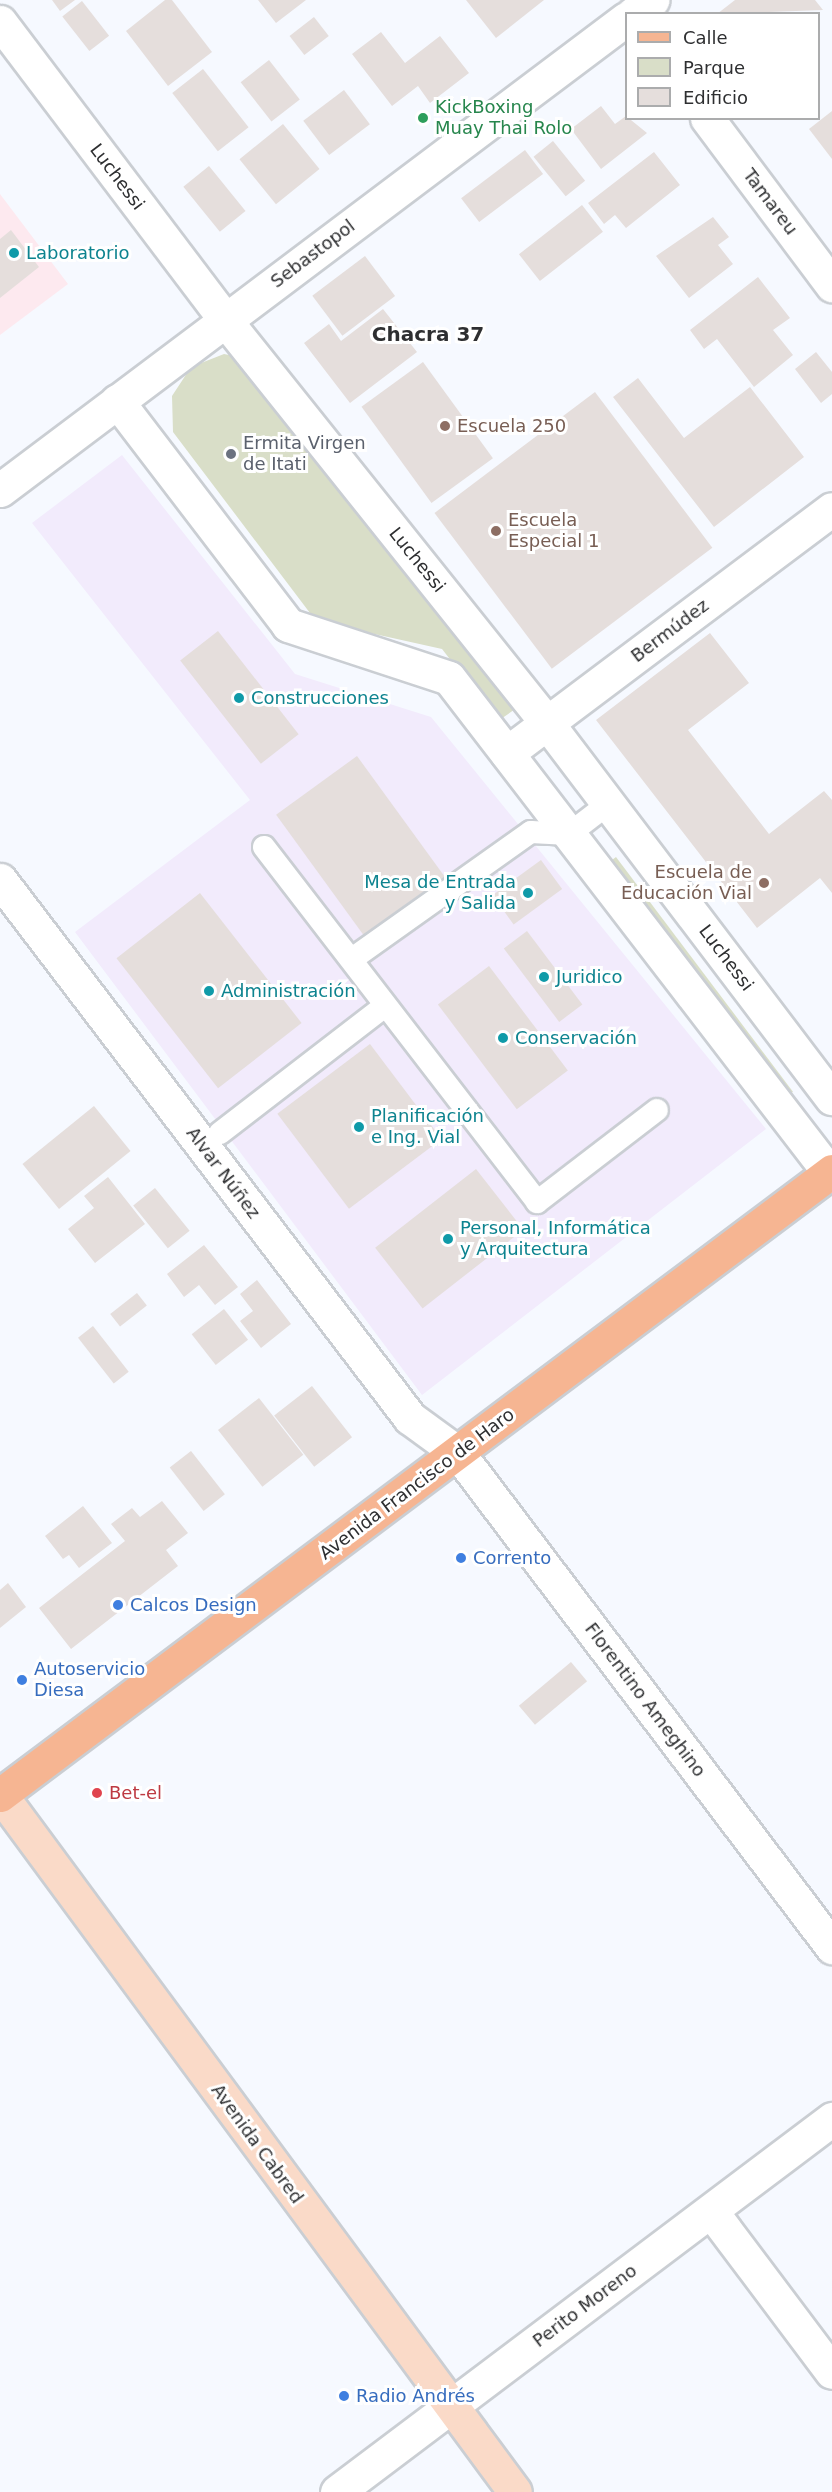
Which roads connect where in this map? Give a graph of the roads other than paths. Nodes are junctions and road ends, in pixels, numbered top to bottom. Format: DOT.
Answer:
graph roads {
  1 [pos="652,0"];
  2 [pos="636,12"];
  3 [pos="625,20"];
  4 [pos="0,22"];
  5 [pos="708,120"];
  6 [pos="832,285"];
  7 [pos="225,320"];
  8 [pos="117,401"];
  9 [pos="0,490"];
  10 [pos="832,509"];
  11 [pos="547,723"];
  12 [pos="507,753"];
  13 [pos="609,804"];
  14 [pos="569,834"];
  15 [pos="264,847"];
  16 [pos="0,880"];
  17 [pos="352,959"];
  18 [pos="385,1006"];
  19 [pos="832,1098"];
  20 [pos="657,1110"];
  21 [pos="220,1133"];
  22 [pos="831,1173"];
  23 [pos="458,1453"];
  24 [pos="0,1795"];
  25 [pos="832,1947"];
  26 [pos="832,2119"];
  27 [pos="711,2211"];
  28 [pos="832,2372"];
  29 [pos="451,2406"];
  30 [pos="337,2492"];
  31 [pos="515,2492"];
  1 -- 2 [label="street"];
  3 -- 7 [label="street, Sebastopol"];
  4 -- 7 [label="street, Luchessi"];
  5 -- 6 [label="street, Tamareu"];
  7 -- 8 [label="street, Sebastopol"];
  7 -- 11 [label="street, Luchessi"];
  8 -- 9 [label="street, Sebastopol"];
  8 -- 12 [label="street"];
  10 -- 11 [label="street, Bermúdez"];
  11 -- 12 [label="street, Bermúdez"];
  11 -- 13 [label="street, Luchessi"];
  12 -- 14 [label="street"];
  13 -- 14 [label="lane"];
  13 -- 19 [label="street, Luchessi"];
  14 -- 17 [label="lane"];
  14 -- 22 [label="street"];
  15 -- 17 [label="lane"];
  16 -- 23 [label="street, Alvar Núñez"];
  17 -- 18 [label="lane"];
  18 -- 20 [label="lane"];
  18 -- 21 [label="lane"];
  22 -- 23 [label="main road, Avenida Francisco de Haro"];
  23 -- 24 [label="main road, Avenida Francisco de Haro"];
  23 -- 25 [label="street, Florentino Ameghino"];
  24 -- 29 [label="main road, Avenida Cabred"];
  26 -- 27 [label="street, Perito Moreno"];
  27 -- 28 [label="street"];
  27 -- 29 [label="street, Perito Moreno"];
  29 -- 30 [label="street, Perito Moreno"];
  29 -- 31 [label="main road, Avenida Cabred"];
}
